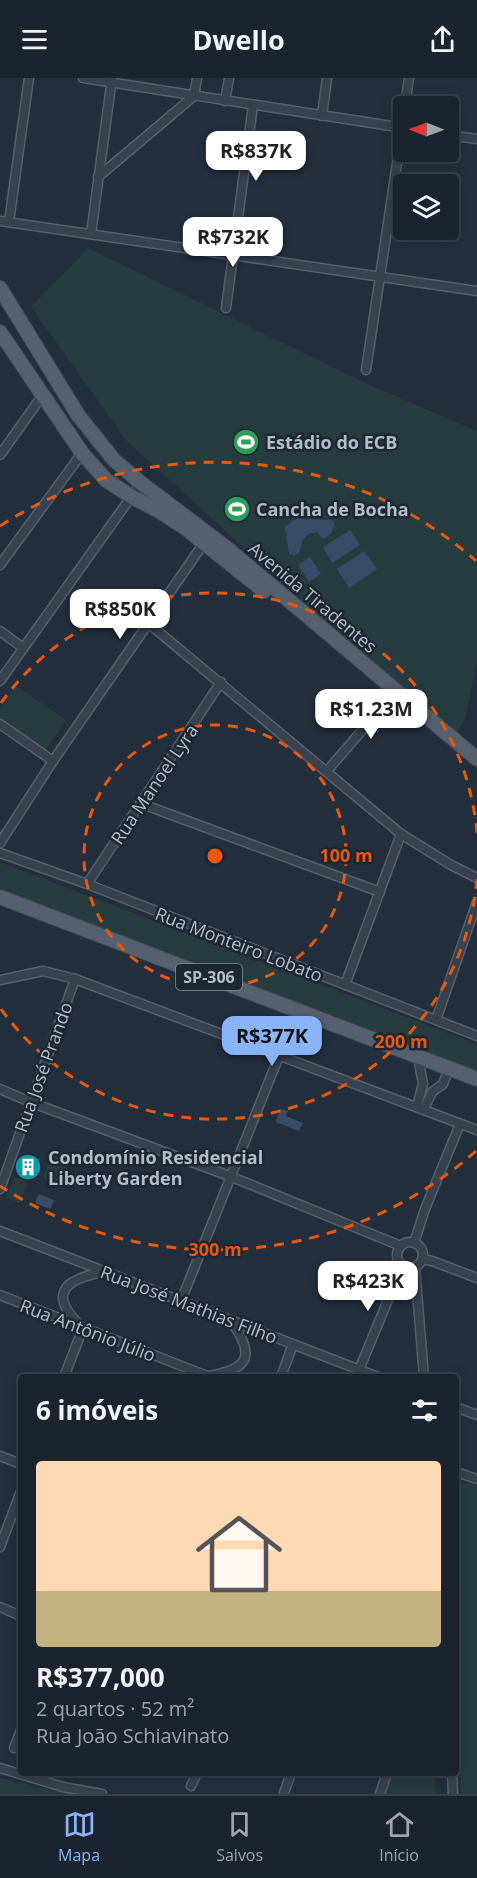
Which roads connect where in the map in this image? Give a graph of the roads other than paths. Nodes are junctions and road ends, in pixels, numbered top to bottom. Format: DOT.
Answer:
graph roads {
  1 [pos="28,78"];
  2 [pos="83,78"];
  3 [pos="197,78"];
  4 [pos="228,78"];
  5 [pos="327,78"];
  6 [pos="409,78"];
  7 [pos="112,80"];
  8 [pos="194,96"];
  9 [pos="406,96"];
  10 [pos="225,101"];
  11 [pos="253,105"];
  12 [pos="322,116"];
  13 [pos="393,127"];
  14 [pos="459,137"];
  15 [pos="477,139"];
  16 [pos="398,162"];
  17 [pos="98,177"];
  18 [pos="4,222"];
  19 [pos="91,234"];
  20 [pos="234,255"];
  21 [pos="380,276"];
  22 [pos="0,288"];
  23 [pos="477,291"];
  24 [pos="226,308"];
  25 [pos="1,336"];
  26 [pos="366,370"];
  27 [pos="42,396"];
  28 [pos="82,453"];
  29 [pos="0,455"];
  30 [pos="141,483"];
  31 [pos="132,497"];
  32 [pos="207,539"];
  33 [pos="0,565"];
  34 [pos="148,623"];
  35 [pos="0,631"];
  36 [pos="23,648"];
  37 [pos="0,681"];
  38 [pos="221,682"];
  39 [pos="393,694"];
  40 [pos="0,724"];
  41 [pos="477,759"];
  42 [pos="53,761"];
  43 [pos="477,769"];
  44 [pos="327,771"];
  45 [pos="142,804"];
  46 [pos="401,834"];
  47 [pos="0,843"];
  48 [pos="0,853"];
  49 [pos="477,878"];
  50 [pos="87,884"];
  51 [pos="380,892"];
  52 [pos="0,897"];
  53 [pos="477,902"];
  54 [pos="75,979"];
  55 [pos="0,980"];
  56 [pos="345,985"];
  57 [pos="436,1020"];
  58 [pos="477,1036"];
  59 [pos="279,1056"];
  60 [pos="418,1057"];
  61 [pos="449,1069"];
  62 [pos="477,1079"];
  63 [pos="0,1089"];
  64 [pos="30,1102"];
  65 [pos="421,1108"];
  66 [pos="460,1124"];
  67 [pos="477,1130"];
  68 [pos="232,1177"];
  69 [pos="0,1189"];
  70 [pos="0,1231"];
  71 [pos="414,1243"];
  72 [pos="400,1247"];
  73 [pos="423,1259"];
  74 [pos="402,1266"];
  75 [pos="415,1267"];
  76 [pos="104,1271"];
  77 [pos="477,1278"];
  78 [pos="0,1295"];
  79 [pos="182,1301"];
  80 [pos="230,1320"];
  81 [pos="83,1328"];
  82 [pos="294,1344"];
  83 [pos="359,1370"];
  84 [pos="65,1374"];
  85 [pos="201,1374"];
  86 [pos="221,1374"];
  87 [pos="282,1374"];
  88 [pos="370,1374"];
  89 [pos="424,1374"];
  90 [pos="459,1408"];
  91 [pos="477,1415"];
  92 [pos="0,1456"];
  93 [pos="18,1463"];
  94 [pos="459,1473"];
  95 [pos="477,1479"];
  96 [pos="18,1499"];
  97 [pos="0,1546"];
  98 [pos="0,1607"];
  99 [pos="18,1615"];
  100 [pos="18,1738"];
  101 [pos="14,1748"];
  102 [pos="0,1768"];
  103 [pos="18,1774"];
  104 [pos="23,1776"];
  105 [pos="196,1776"];
  106 [pos="290,1776"];
  107 [pos="386,1776"];
  108 [pos="452,1776"];
  109 [pos="191,1786"];
  110 [pos="62,1790"];
  111 [pos="284,1792"];
  112 [pos="102,1794"];
  113 [pos="380,1794"];
  114 [pos="453,1794"];
  1 -- 18 [label="street"];
  2 -- 7 [label="street"];
  3 -- 8 [label="street"];
  4 -- 10 [label="street"];
  5 -- 12 [label="street"];
  6 -- 9 [label="street"];
  7 -- 8 [label="street"];
  7 -- 17 [label="street"];
  8 -- 10 [label="street"];
  8 -- 17 [label="street"];
  10 -- 11 [label="street"];
  11 -- 12 [label="street"];
  11 -- 20 [label="street"];
  12 -- 13 [label="street"];
  14 -- 15 [label="street"];
  16 -- 21 [label="street"];
  17 -- 19 [label="street"];
  18 -- 19 [label="street"];
  19 -- 20 [label="street"];
  20 -- 21 [label="street"];
  20 -- 24 [label="street"];
  21 -- 23 [label="street"];
  21 -- 26 [label="street"];
  22 -- 30 [label="main road, Avenida Tiradentes"];
  25 -- 27 [label="main road, Avenida Tiradentes"];
  27 -- 28 [label="main road, Avenida Tiradentes"];
  27 -- 29 [label="street"];
  28 -- 31 [label="main road, Avenida Tiradentes"];
  28 -- 33 [label="street"];
  30 -- 31 [label="street"];
  30 -- 32 [label="main road, Avenida Tiradentes"];
  31 -- 32 [label="main road, Avenida Tiradentes"];
  31 -- 36 [label="street"];
  32 -- 34 [label="street"];
  32 -- 39 [label="main road, Avenida Tiradentes"];
  34 -- 38 [label="street"];
  34 -- 42 [label="street"];
  35 -- 36 [label="street"];
  36 -- 37 [label="street"];
  38 -- 44 [label="street"];
  38 -- 45 [label="street, Rua Manoel Lyra"];
  39 -- 41 [label="main road, Avenida Tiradentes"];
  39 -- 43 [label="main road, Avenida Tiradentes"];
  39 -- 44 [label="street"];
  40 -- 42 [label="street"];
  42 -- 47 [label="street"];
  44 -- 46 [label="street"];
  45 -- 50 [label="street, Rua Manoel Lyra"];
  45 -- 51 [label="street"];
  46 -- 49 [label="street"];
  46 -- 51 [label="street"];
  48 -- 50 [label="street, Rua Monteiro Lobato"];
  50 -- 56 [label="street, Rua Monteiro Lobato"];
  51 -- 56 [label="street"];
  52 -- 60 [label="main road, SP-306"];
  53 -- 57 [label="street"];
  54 -- 55 [label="street"];
  54 -- 59 [label="street"];
  54 -- 64 [label="street, Rua José Prando"];
  56 -- 57 [label="street, Rua Monteiro Lobato"];
  57 -- 58 [label="street, Rua Monteiro Lobato"];
  59 -- 65 [label="street"];
  59 -- 68 [label="street"];
  60 -- 61 [label="main road, SP-306"];
  60 -- 65 [label="street"];
  61 -- 62 [label="main road, SP-306"];
  61 -- 65 [label="street"];
  63 -- 64 [label="street"];
  64 -- 68 [label="street"];
  64 -- 69 [label="street, Rua José Prando"];
  65 -- 66 [label="street"];
  66 -- 67 [label="street"];
  66 -- 71 [label="street"];
  68 -- 72 [label="street"];
  68 -- 79 [label="street"];
  70 -- 76 [label="street, Rua José Mathias Filho"];
  71 -- 72 [label="street"];
  71 -- 73 [label="street"];
  72 -- 74 [label="street"];
  73 -- 75 [label="street"];
  73 -- 77 [label="street"];
  74 -- 75 [label="street"];
  74 -- 83 [label="street"];
  75 -- 89 [label="street"];
  76 -- 79 [label="street, Rua José Mathias Filho"];
  76 -- 81 [label="street"];
  78 -- 81 [label="street, Rua Antônio Júlio"];
  79 -- 80 [label="street, Rua José Mathias Filho"];
  80 -- 82 [label="street, Rua José Mathias Filho"];
  80 -- 86 [label="street"];
  81 -- 84 [label="street"];
  81 -- 85 [label="street, Rua Antônio Júlio"];
  82 -- 83 [label="street, Rua José Mathias Filho"];
  82 -- 87 [label="street"];
  83 -- 88 [label="street, Rua José Mathias Filho"];
  90 -- 91 [label="street"];
  92 -- 93 [label="street"];
  94 -- 95 [label="street"];
  96 -- 97 [label="street"];
  98 -- 99 [label="street"];
  100 -- 101 [label="street"];
  102 -- 103 [label="street"];
  104 -- 110 [label="street"];
  105 -- 109 [label="street"];
  106 -- 111 [label="street"];
  107 -- 113 [label="street"];
  108 -- 114 [label="street"];
  110 -- 112 [label="street"];
}
